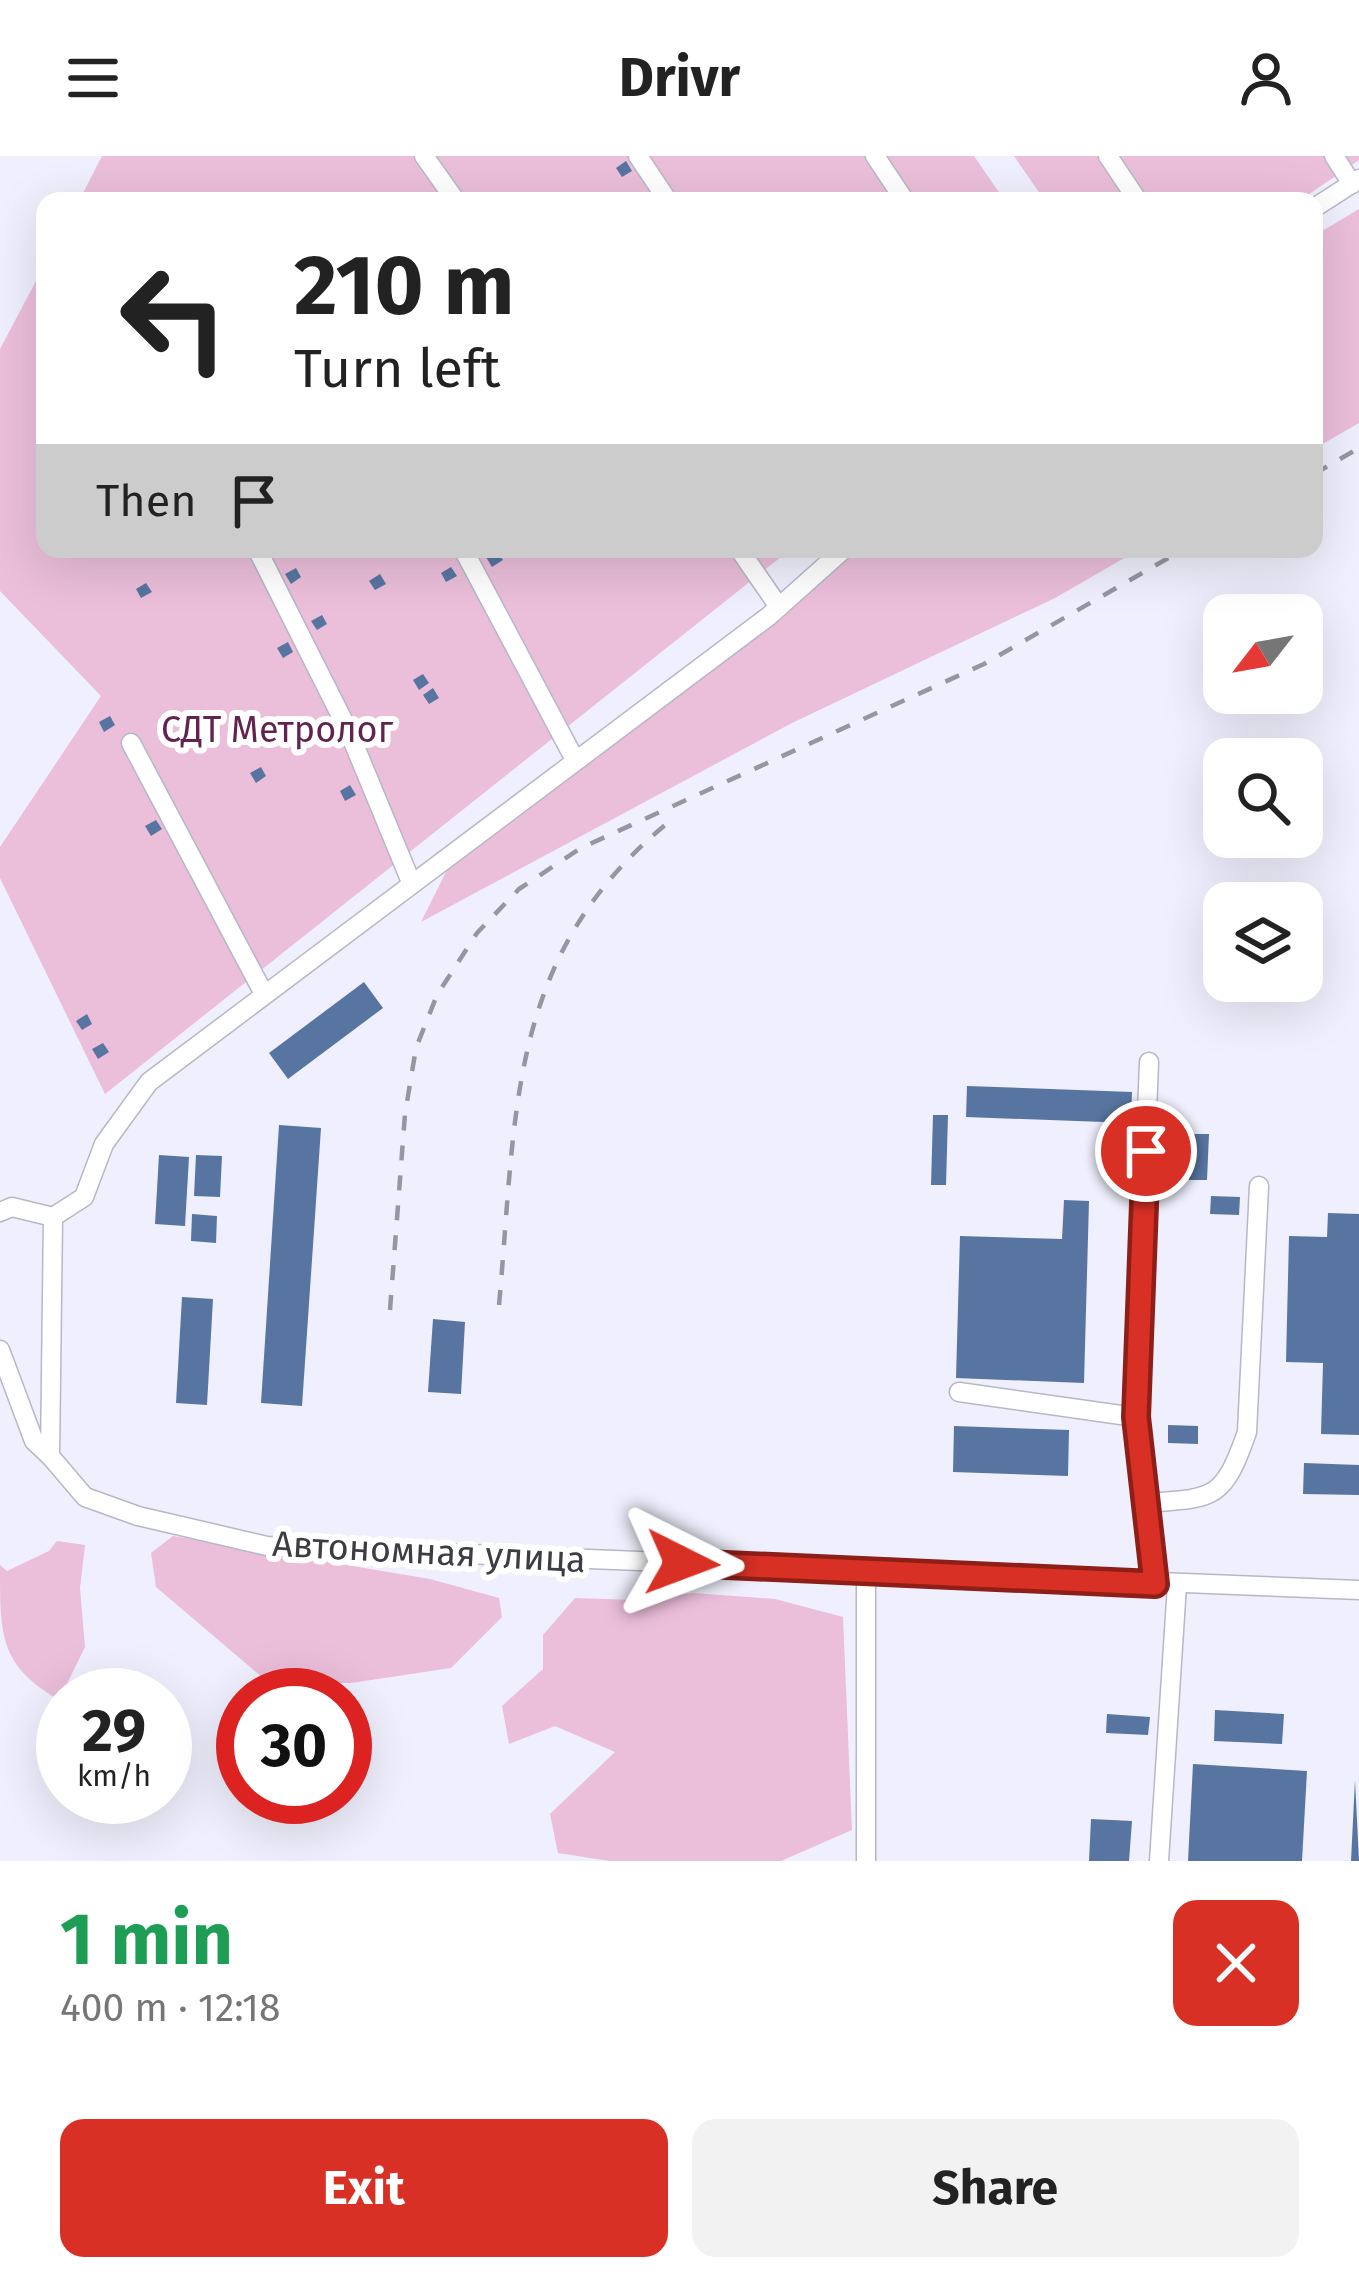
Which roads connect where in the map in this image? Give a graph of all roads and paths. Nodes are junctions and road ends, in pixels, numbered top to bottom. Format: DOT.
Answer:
graph roads {
  1 [pos="424,156"];
  2 [pos="638,156"];
  3 [pos="875,156"];
  4 [pos="1108,156"];
  5 [pos="1334,156"];
  6 [pos="1355,182"];
  7 [pos="450,192"];
  8 [pos="662,192"];
  9 [pos="899,192"];
  10 [pos="1132,192"];
  11 [pos="1323,202"];
  12 [pos="262,558"];
  13 [pos="469,558"];
  14 [pos="745,558"];
  15 [pos="834,558"];
  16 [pos="779,607"];
  17 [pos="130,742"];
  18 [pos="575,760"];
  19 [pos="410,882"];
  20 [pos="264,994"];
  21 [pos="1149,1062"];
  22 [pos="1259,1186"];
  23 [pos="0,1212"];
  24 [pos="52,1217"];
  25 [pos="0,1350"];
  26 [pos="959,1392"];
  27 [pos="1136,1417"];
  28 [pos="50,1456"];
  29 [pos="1145,1503"];
  30 [pos="866,1571"];
  31 [pos="1155,1584"];
  32 [pos="1177,1585"];
  33 [pos="1359,1590"];
  34 [pos="866,1861"];
  35 [pos="1159,1861"];
  1 -- 7 [label="street"];
  2 -- 8 [label="street"];
  3 -- 9 [label="street"];
  4 -- 10 [label="street"];
  5 -- 6 [label="street"];
  6 -- 11 [label="street"];
  12 -- 19 [label="street"];
  13 -- 18 [label="street"];
  14 -- 16 [label="street"];
  15 -- 16 [label="street"];
  16 -- 18 [label="street"];
  17 -- 20 [label="street"];
  18 -- 19 [label="street"];
  19 -- 20 [label="street"];
  20 -- 24 [label="street"];
  21 -- 27 [label="street"];
  22 -- 29 [label="street"];
  23 -- 24 [label="street"];
  24 -- 28 [label="street"];
  25 -- 28 [label="street, Автономная улица"];
  26 -- 27 [label="street"];
  27 -- 29 [label="street"];
  28 -- 30 [label="street, Автономная улица"];
  29 -- 31 [label="street"];
  30 -- 31 [label="street, Автономная улица"];
  30 -- 34 [label="street"];
  31 -- 32 [label="street, Автономная улица"];
  32 -- 33 [label="street, Автономная улица"];
  32 -- 35 [label="street"];
}
